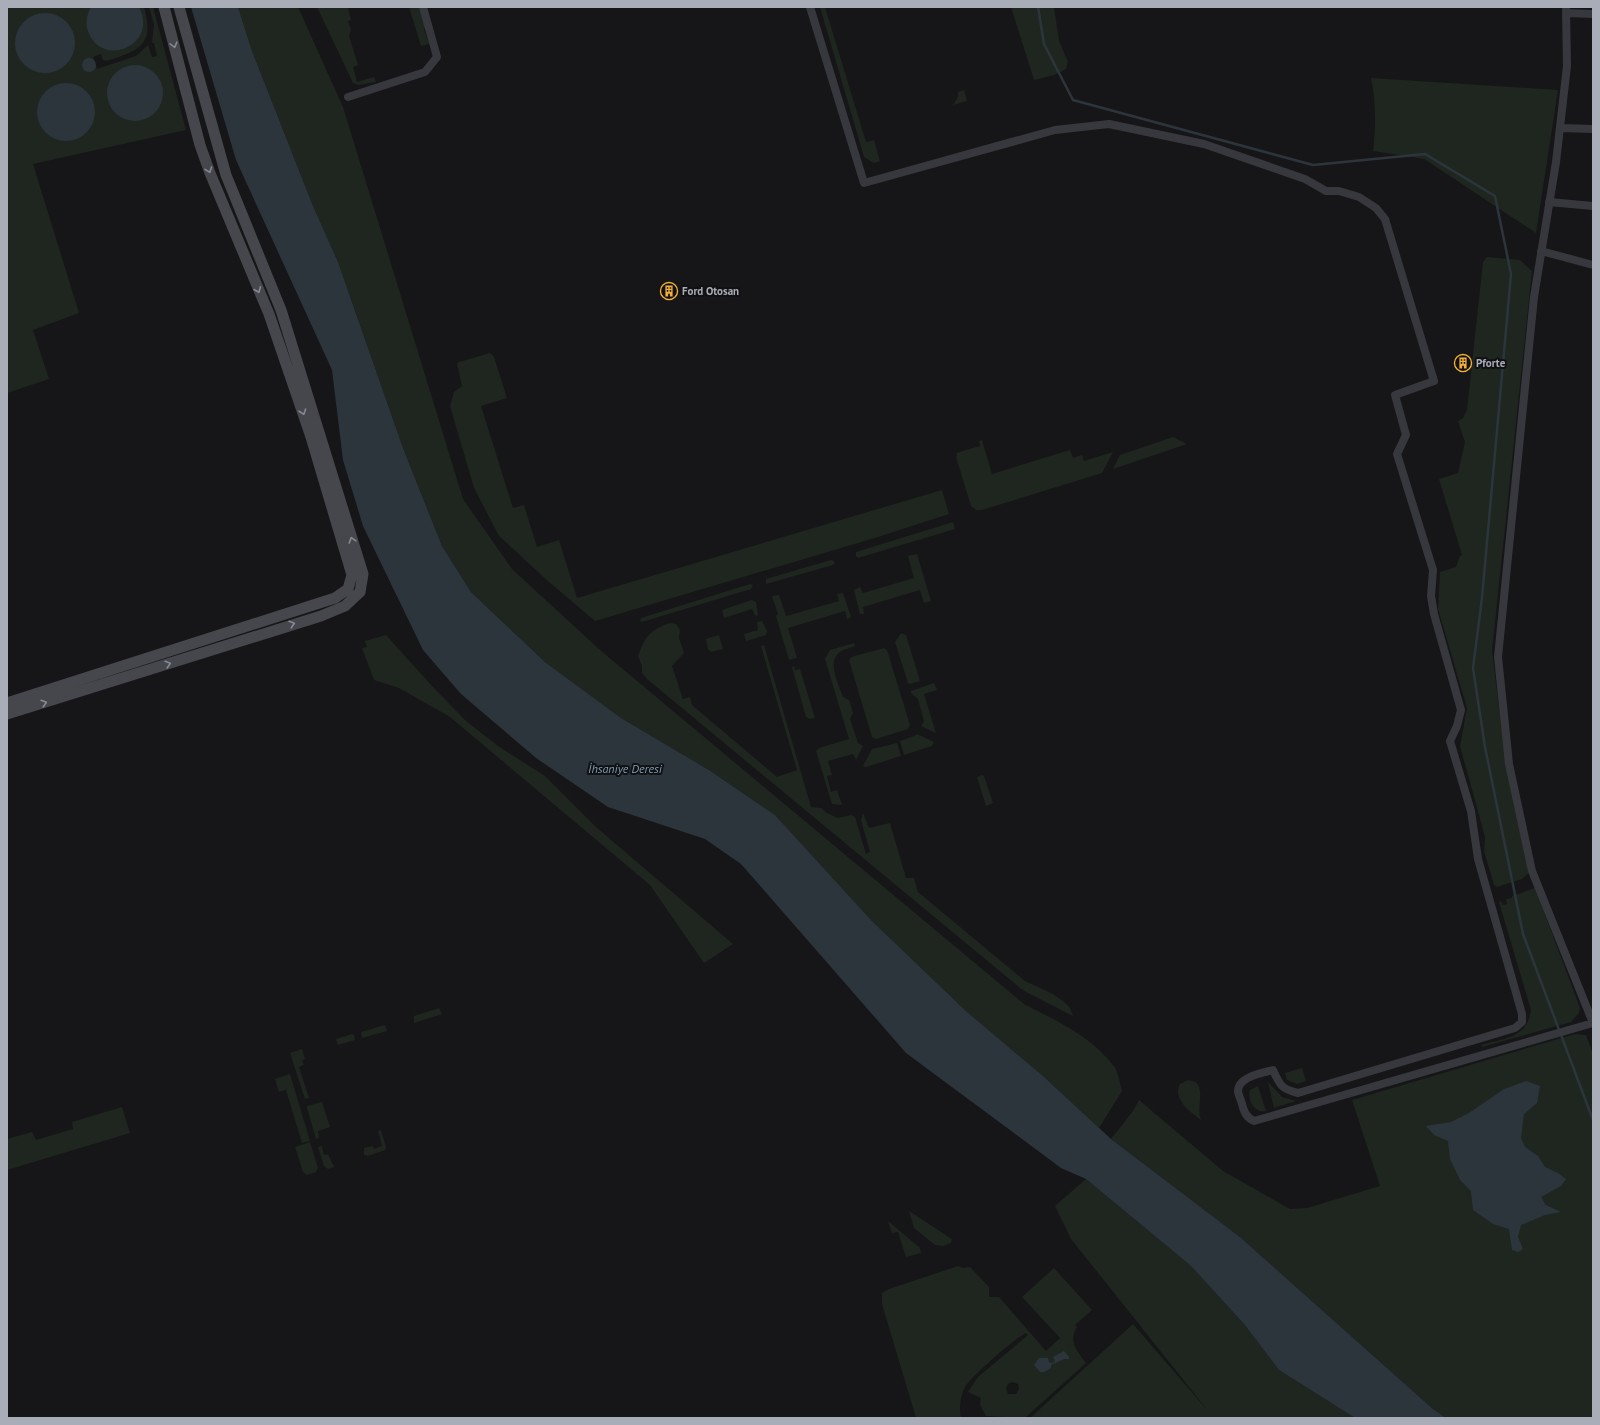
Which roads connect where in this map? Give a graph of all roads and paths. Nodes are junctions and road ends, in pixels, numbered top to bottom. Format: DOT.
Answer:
graph roads {
  1 [pos="164,7"];
  2 [pos="179,7"];
  3 [pos="423,7"];
  4 [pos="810,7"];
  5 [pos="1566,10"];
  6 [pos="1593,14"];
  7 [pos="348,97"];
  8 [pos="1560,128"];
  9 [pos="1593,129"];
  10 [pos="1550,202"];
  11 [pos="1593,206"];
  12 [pos="1541,251"];
  13 [pos="1593,265"];
  14 [pos="7,703"];
  15 [pos="7,714"];
  16 [pos="1593,1023"];
  1 -- 14 [label="main road, one-way"];
  15 -- 2 [label="main road, one-way"];
  3 -- 7 [label="street"];
  4 -- 16 [label="street"];
  5 -- 6 [label="street"];
  5 -- 8 [label="street"];
  8 -- 9 [label="street"];
  8 -- 10 [label="street"];
  10 -- 11 [label="street"];
  10 -- 12 [label="street"];
  12 -- 13 [label="street"];
  12 -- 16 [label="street"];
}
